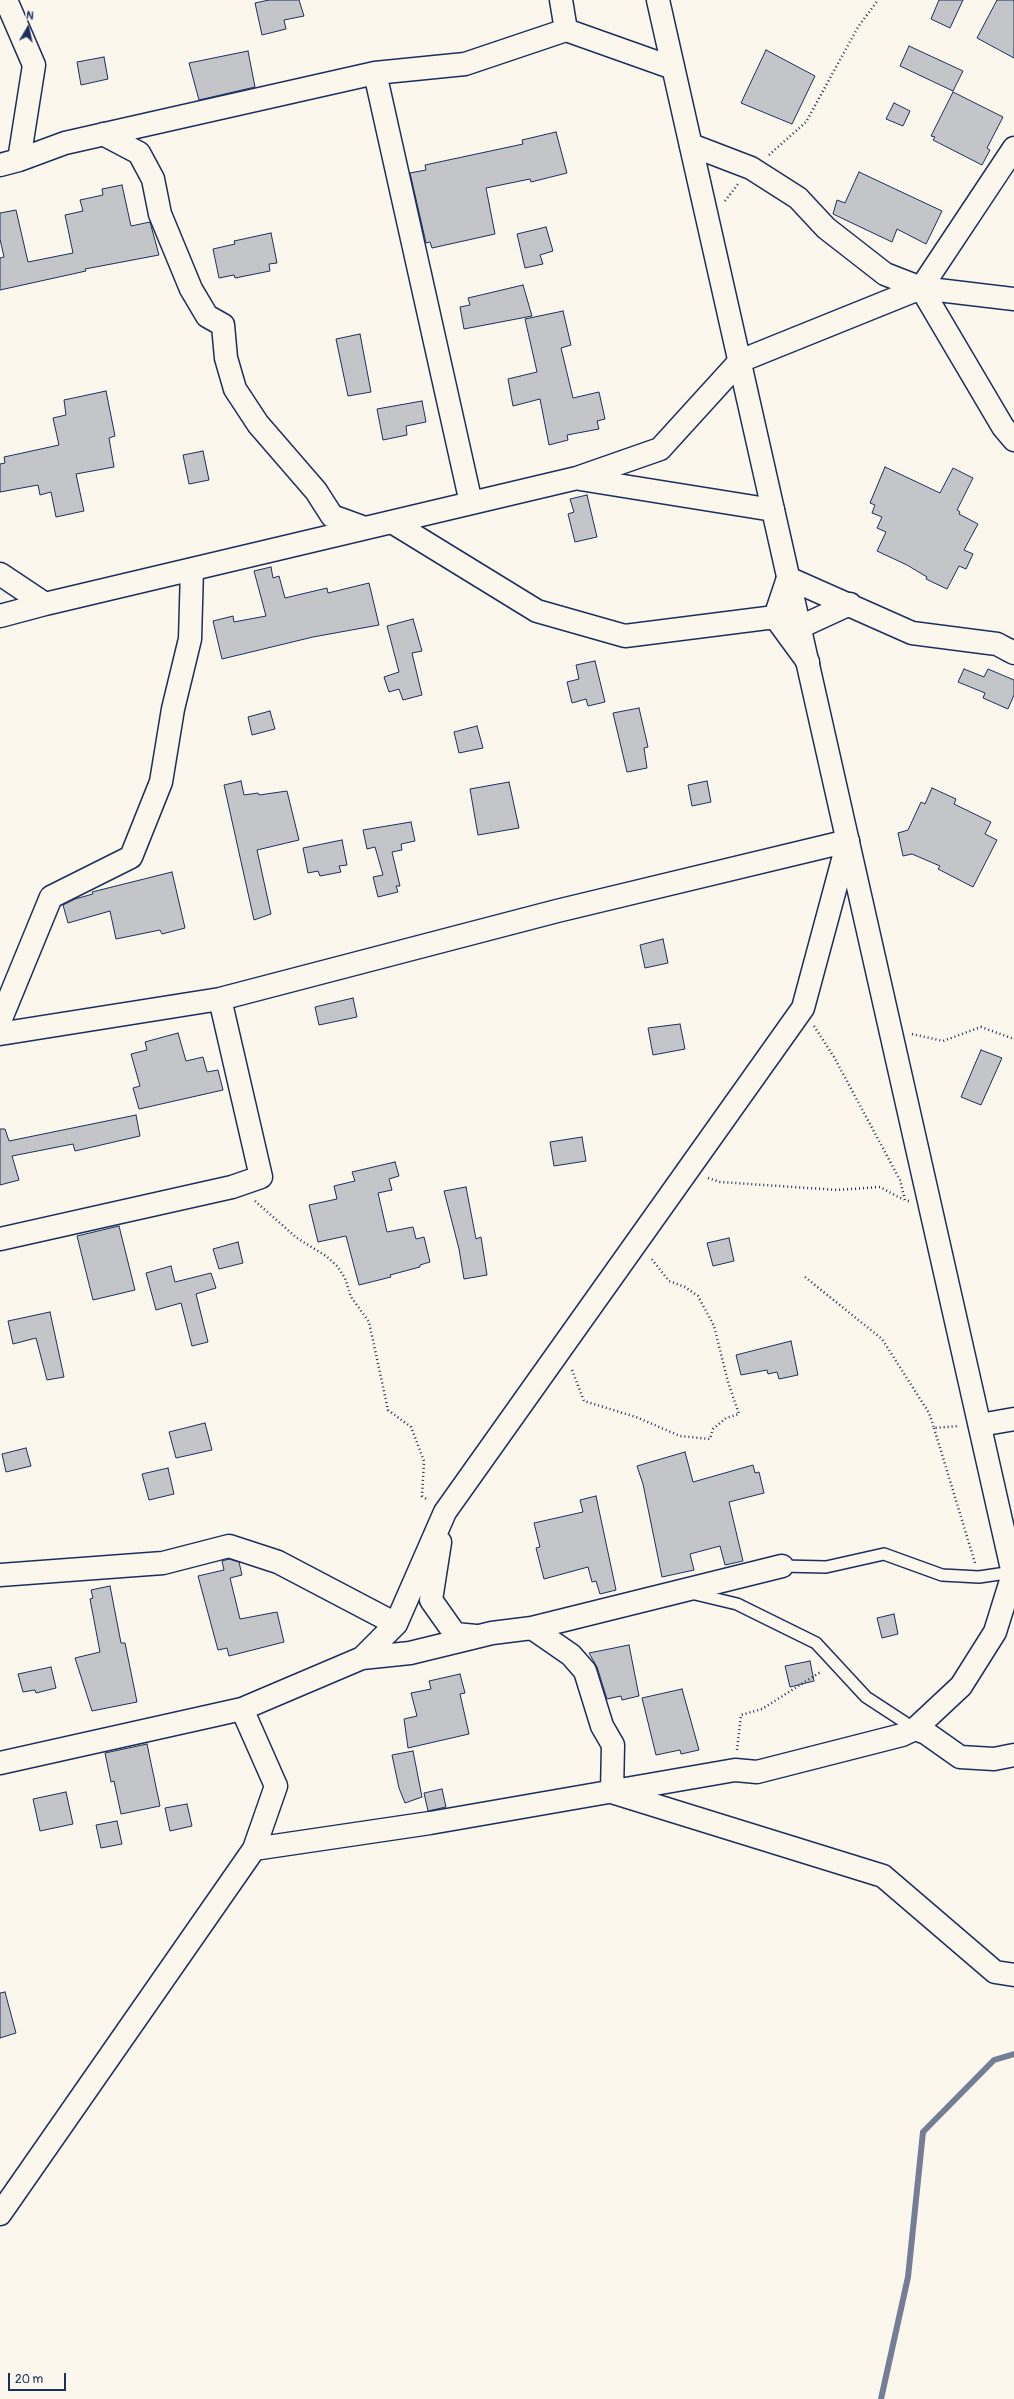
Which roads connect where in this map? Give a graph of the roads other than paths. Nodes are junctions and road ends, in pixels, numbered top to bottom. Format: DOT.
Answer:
graph roads {
  1 [pos="6,0"];
  2 [pos="561,0"];
  3 [pos="658,0"];
  4 [pos="566,30"];
  5 [pos="673,68"];
  6 [pos="375,73"];
  7 [pos="103,134"];
  8 [pos="691,145"];
  9 [pos="1014,148"];
  10 [pos="9,162"];
  11 [pos="922,288"];
  12 [pos="1014,299"];
  13 [pos="740,361"];
  14 [pos="1014,440"];
  15 [pos="577,478"];
  16 [pos="471,503"];
  17 [pos="773,510"];
  18 [pos="392,522"];
  19 [pos="365,528"];
  20 [pos="192,569"];
  21 [pos="0,574"];
  22 [pos="788,578"];
  23 [pos="45,604"];
  24 [pos="850,604"];
  25 [pos="0,616"];
  26 [pos="775,617"];
  27 [pos="800,627"];
  28 [pos="1014,653"];
  29 [pos="808,662"];
  30 [pos="848,841"];
  31 [pos="220,999"];
  32 [pos="0,1021"];
  33 [pos="0,1034"];
  34 [pos="0,1239"];
  35 [pos="1014,1419"];
  36 [pos="980,1425"];
  37 [pos="445,1512"];
  38 [pos="782,1566"];
  39 [pos="1014,1574"];
  40 [pos="0,1575"];
  41 [pos="683,1590"];
  42 [pos="396,1624"];
  43 [pos="532,1628"];
  44 [pos="478,1636"];
  45 [pos="362,1658"];
  46 [pos="242,1709"];
  47 [pos="915,1729"];
  48 [pos="1014,1755"];
  49 [pos="0,1763"];
  50 [pos="612,1792"];
  51 [pos="254,1849"];
  52 [pos="1014,1975"];
  53 [pos="0,2214"];
  1 -- 10 [label="street"];
  2 -- 4 [label="street"];
  3 -- 5 [label="street"];
  4 -- 5 [label="street"];
  4 -- 6 [label="street"];
  5 -- 8 [label="street"];
  6 -- 7 [label="street"];
  6 -- 16 [label="street"];
  7 -- 10 [label="street"];
  7 -- 19 [label="street"];
  8 -- 11 [label="street"];
  8 -- 13 [label="street"];
  9 -- 11 [label="street"];
  11 -- 12 [label="street"];
  11 -- 13 [label="street"];
  11 -- 14 [label="street"];
  13 -- 15 [label="street"];
  13 -- 17 [label="street"];
  15 -- 16 [label="street"];
  15 -- 17 [label="street"];
  16 -- 18 [label="street"];
  17 -- 22 [label="street"];
  18 -- 19 [label="street"];
  18 -- 26 [label="street"];
  19 -- 20 [label="street"];
  20 -- 23 [label="street"];
  20 -- 32 [label="street"];
  21 -- 23 [label="street"];
  22 -- 24 [label="street"];
  22 -- 26 [label="street"];
  22 -- 27 [label="street"];
  23 -- 25 [label="street"];
  24 -- 27 [label="street"];
  24 -- 28 [label="street"];
  26 -- 29 [label="street"];
  27 -- 29 [label="street"];
  29 -- 30 [label="street"];
  30 -- 31 [label="street"];
  30 -- 36 [label="street"];
  30 -- 37 [label="street"];
  31 -- 33 [label="street"];
  31 -- 34 [label="street"];
  35 -- 36 [label="street"];
  36 -- 39 [label="street"];
  37 -- 42 [label="street"];
  37 -- 44 [label="street"];
  38 -- 39 [label="lane"];
  38 -- 41 [label="street"];
  39 -- 47 [label="street"];
  40 -- 42 [label="street"];
  41 -- 43 [label="street"];
  41 -- 47 [label="lane"];
  42 -- 45 [label="street"];
  43 -- 44 [label="street"];
  43 -- 50 [label="street"];
  44 -- 45 [label="street"];
  45 -- 46 [label="street"];
  46 -- 49 [label="street"];
  46 -- 51 [label="street"];
  47 -- 48 [label="street"];
  47 -- 50 [label="street"];
  50 -- 51 [label="street"];
  50 -- 52 [label="street"];
  51 -- 53 [label="street"];
}
